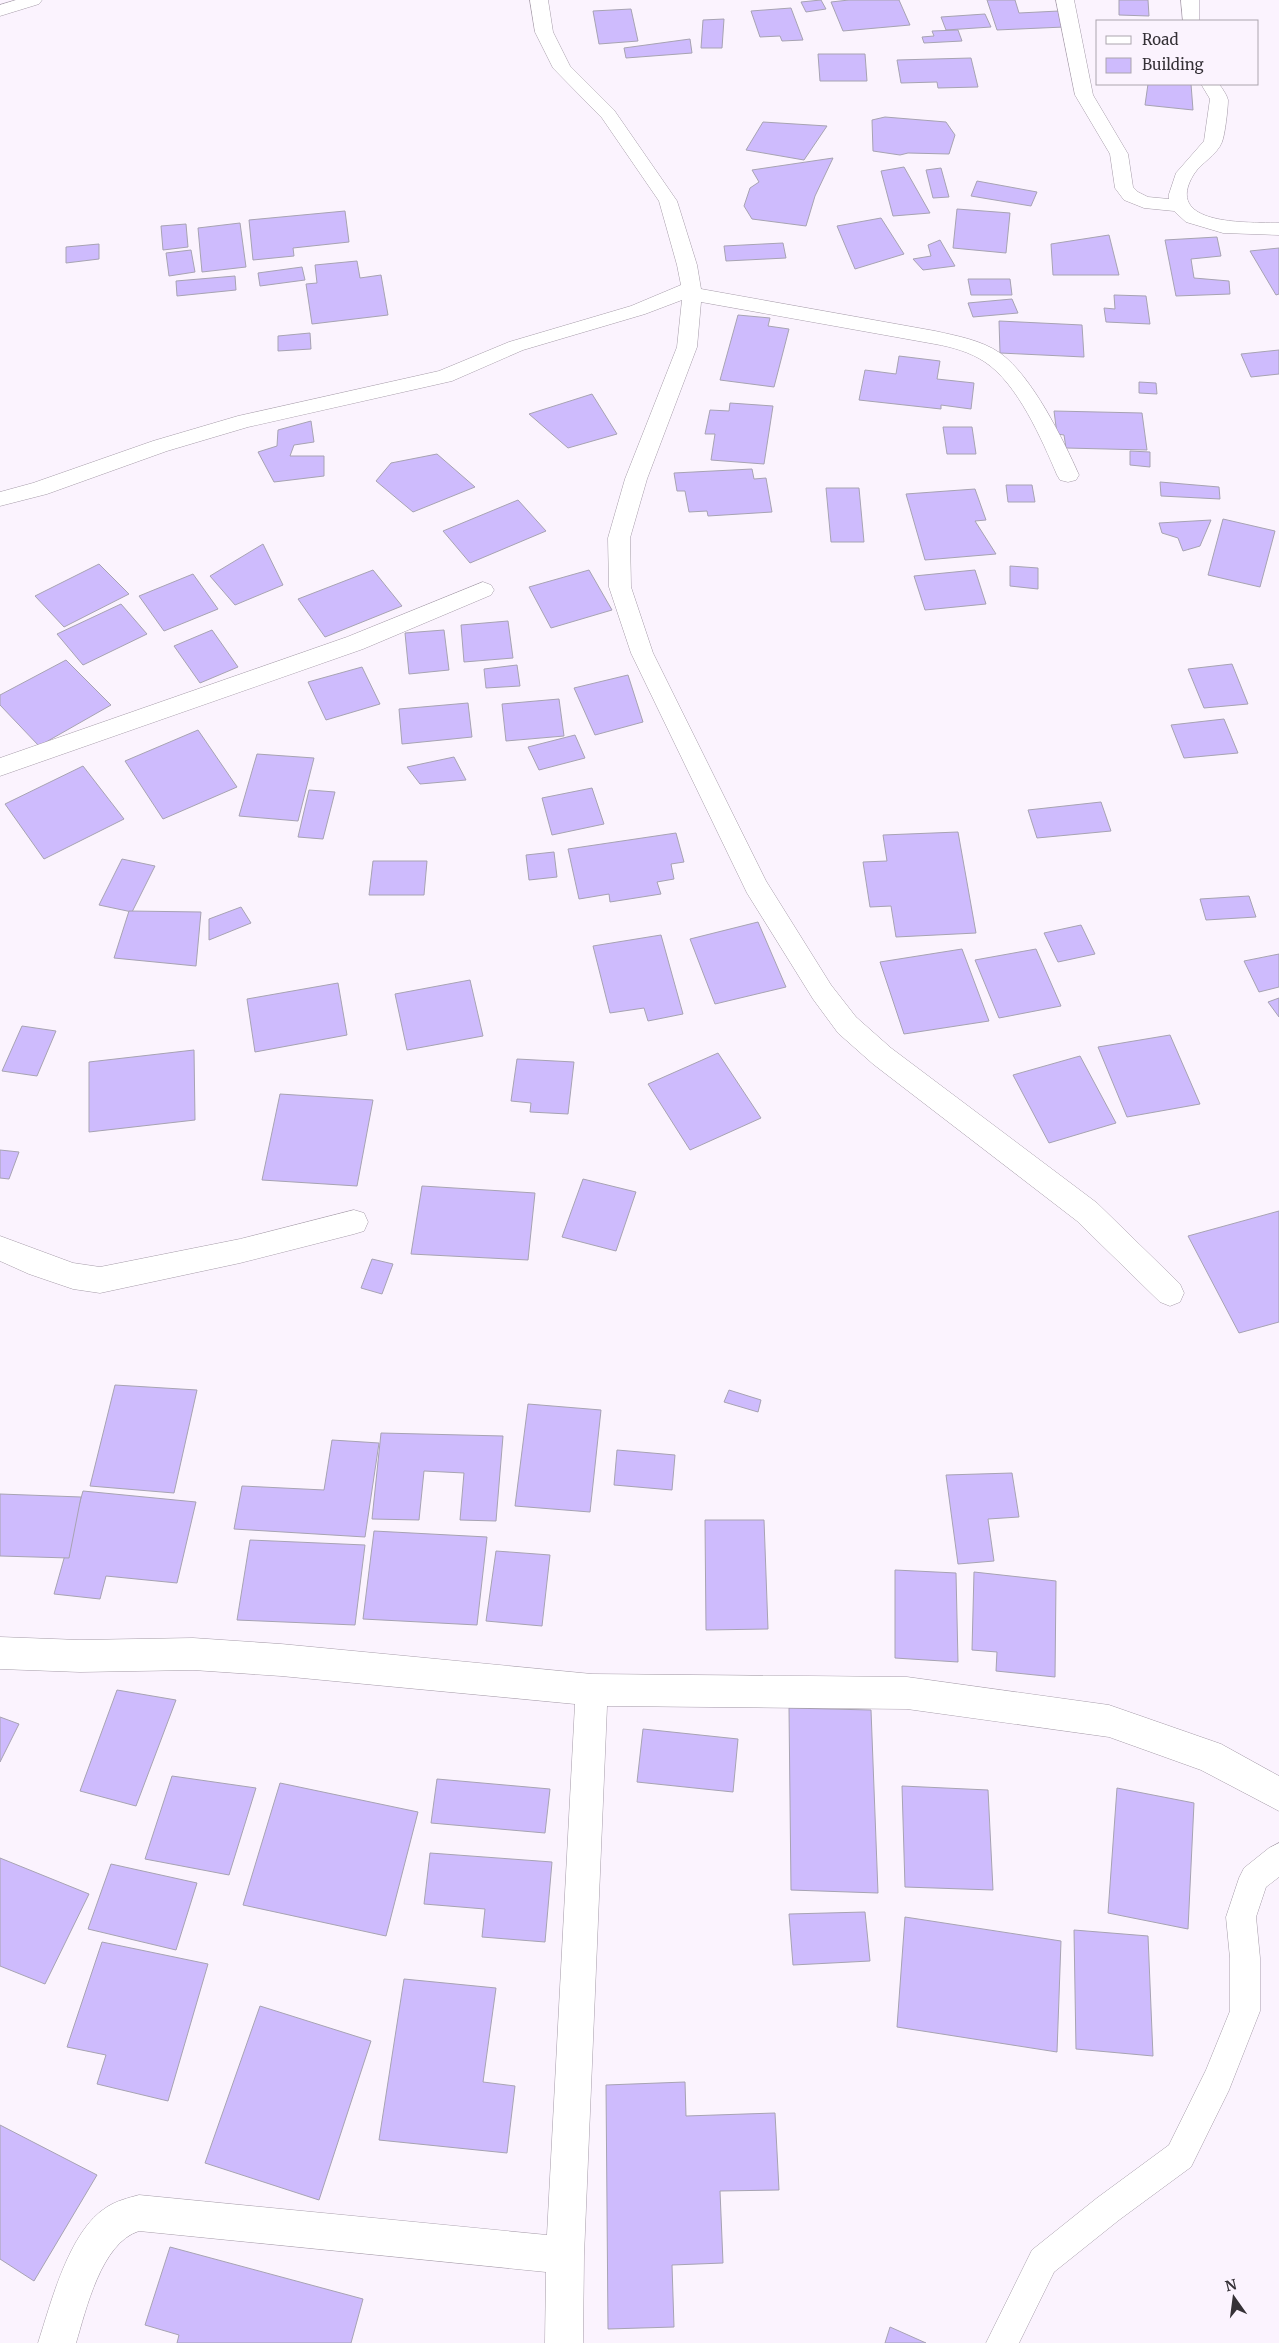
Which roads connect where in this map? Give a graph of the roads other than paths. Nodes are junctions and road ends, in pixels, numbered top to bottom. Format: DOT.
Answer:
graph roads {
  1 [pos="33,0"];
  2 [pos="539,0"];
  3 [pos="1065,0"];
  4 [pos="1190,0"];
  5 [pos="0,11"];
  6 [pos="1191,20"];
  7 [pos="1211,85"];
  8 [pos="1180,206"];
  9 [pos="1279,229"];
  10 [pos="691,290"];
  11 [pos="1068,476"];
  12 [pos="0,499"];
  13 [pos="483,590"];
  14 [pos="0,767"];
  15 [pos="354,1222"];
  16 [pos="0,1248"];
  17 [pos="1170,1293"];
  18 [pos="0,1653"];
  19 [pos="592,1690"];
  20 [pos="1279,1794"];
  21 [pos="1279,1858"];
  22 [pos="564,2255"];
  23 [pos="57,2343"];
  24 [pos="564,2343"];
  25 [pos="1002,2343"];
  1 -- 5 [label="street"];
  2 -- 10 [label="street"];
  3 -- 8 [label="street"];
  4 -- 6 [label="street"];
  7 -- 8 [label="street"];
  8 -- 9 [label="street"];
  10 -- 11 [label="street"];
  10 -- 12 [label="street"];
  10 -- 17 [label="street"];
  13 -- 14 [label="street"];
  15 -- 16 [label="street"];
  18 -- 19 [label="street"];
  19 -- 20 [label="street"];
  19 -- 22 [label="street"];
  21 -- 25 [label="lane"];
  22 -- 23 [label="street"];
  22 -- 24 [label="street"];
}
